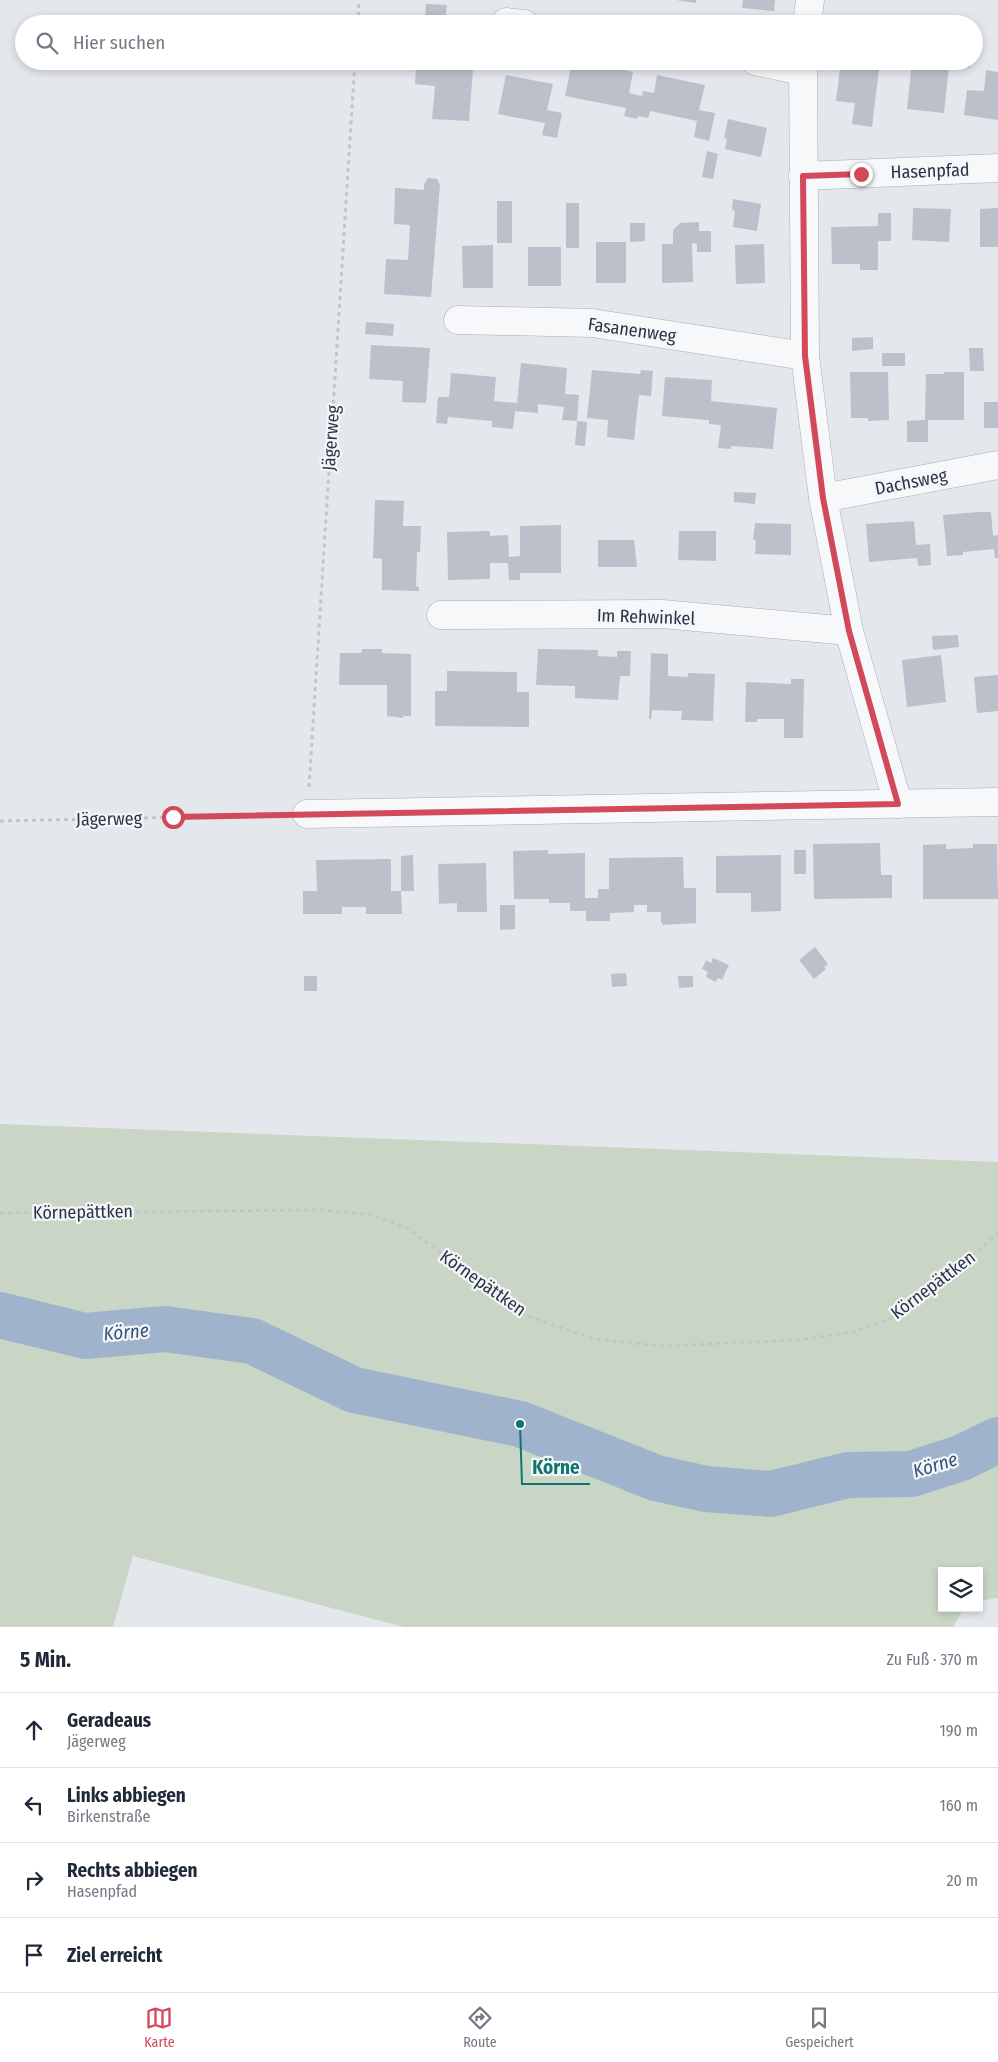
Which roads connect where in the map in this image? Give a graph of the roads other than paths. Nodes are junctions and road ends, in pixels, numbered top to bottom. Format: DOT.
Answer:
graph roads {
  1 [pos="810,0"];
  2 [pos="808,15"];
  3 [pos="802,70"];
  4 [pos="998,168"];
  5 [pos="803,176"];
  6 [pos="458,320"];
  7 [pos="805,356"];
  8 [pos="998,465"];
  9 [pos="823,498"];
  10 [pos="441,615"];
  11 [pos="849,631"];
  12 [pos="998,802"];
  13 [pos="898,804"];
  14 [pos="307,814"];
  1 -- 2 [label="street"];
  3 -- 5 [label="street"];
  4 -- 5 [label="street, Hasenpfad"];
  5 -- 7 [label="street"];
  6 -- 7 [label="street, Fasanenweg"];
  7 -- 9 [label="street"];
  8 -- 9 [label="street, Dachsweg"];
  9 -- 11 [label="street"];
  10 -- 11 [label="street, Im Rehwinkel"];
  11 -- 13 [label="street"];
  12 -- 13 [label="street"];
  13 -- 14 [label="street"];
}
